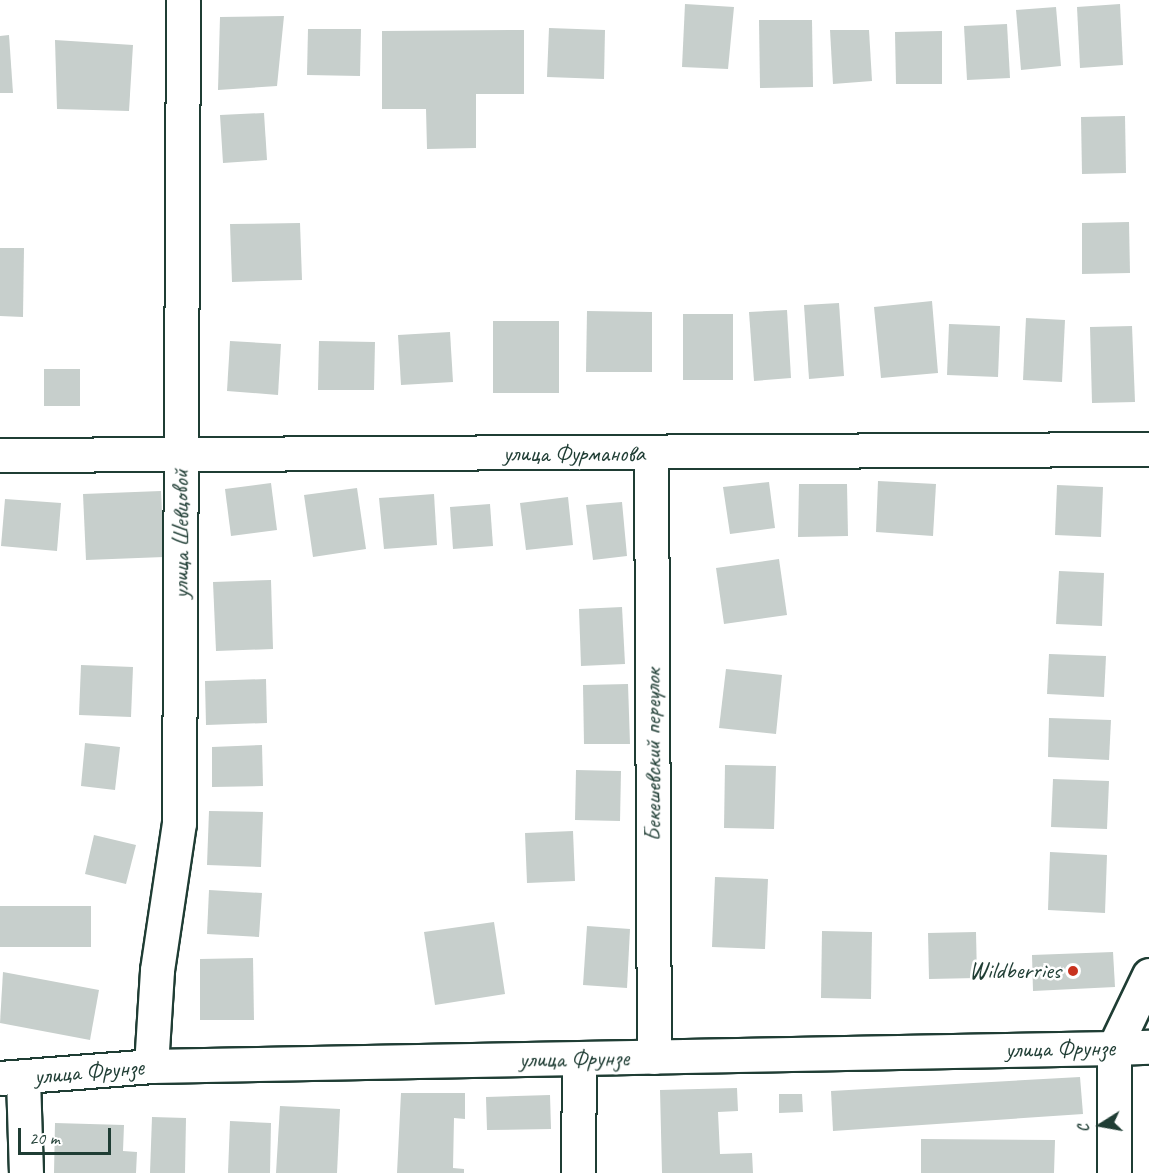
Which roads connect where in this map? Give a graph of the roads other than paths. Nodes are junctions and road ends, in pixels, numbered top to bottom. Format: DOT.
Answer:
graph roads {
  1 [pos="183,0"];
  2 [pos="1149,449"];
  3 [pos="651,453"];
  4 [pos="0,455"];
  5 [pos="182,457"];
  6 [pos="1149,975"];
  7 [pos="1149,1047"];
  8 [pos="1114,1048"];
  9 [pos="654,1057"];
  10 [pos="579,1059"];
  11 [pos="151,1066"];
  12 [pos="12,1078"];
  13 [pos="26,1173"];
  14 [pos="578,1173"];
  15 [pos="1114,1173"];
  1 -- 5 [label="street, улица Шевцовой"];
  2 -- 3 [label="street, улица Фурманова"];
  3 -- 5 [label="street, улица Фурманова"];
  3 -- 9 [label="street, Бекешевский переулок"];
  4 -- 5 [label="street, улица Фурманова"];
  5 -- 11 [label="street, улица Шевцовой"];
  6 -- 8 [label="street"];
  7 -- 8 [label="street, улица Фрунзе"];
  8 -- 9 [label="street, улица Фрунзе"];
  8 -- 15 [label="street"];
  9 -- 10 [label="street, улица Фрунзе"];
  10 -- 11 [label="street, улица Фрунзе"];
  10 -- 14 [label="street"];
  11 -- 12 [label="street, улица Фрунзе"];
  12 -- 13 [label="street"];
}
